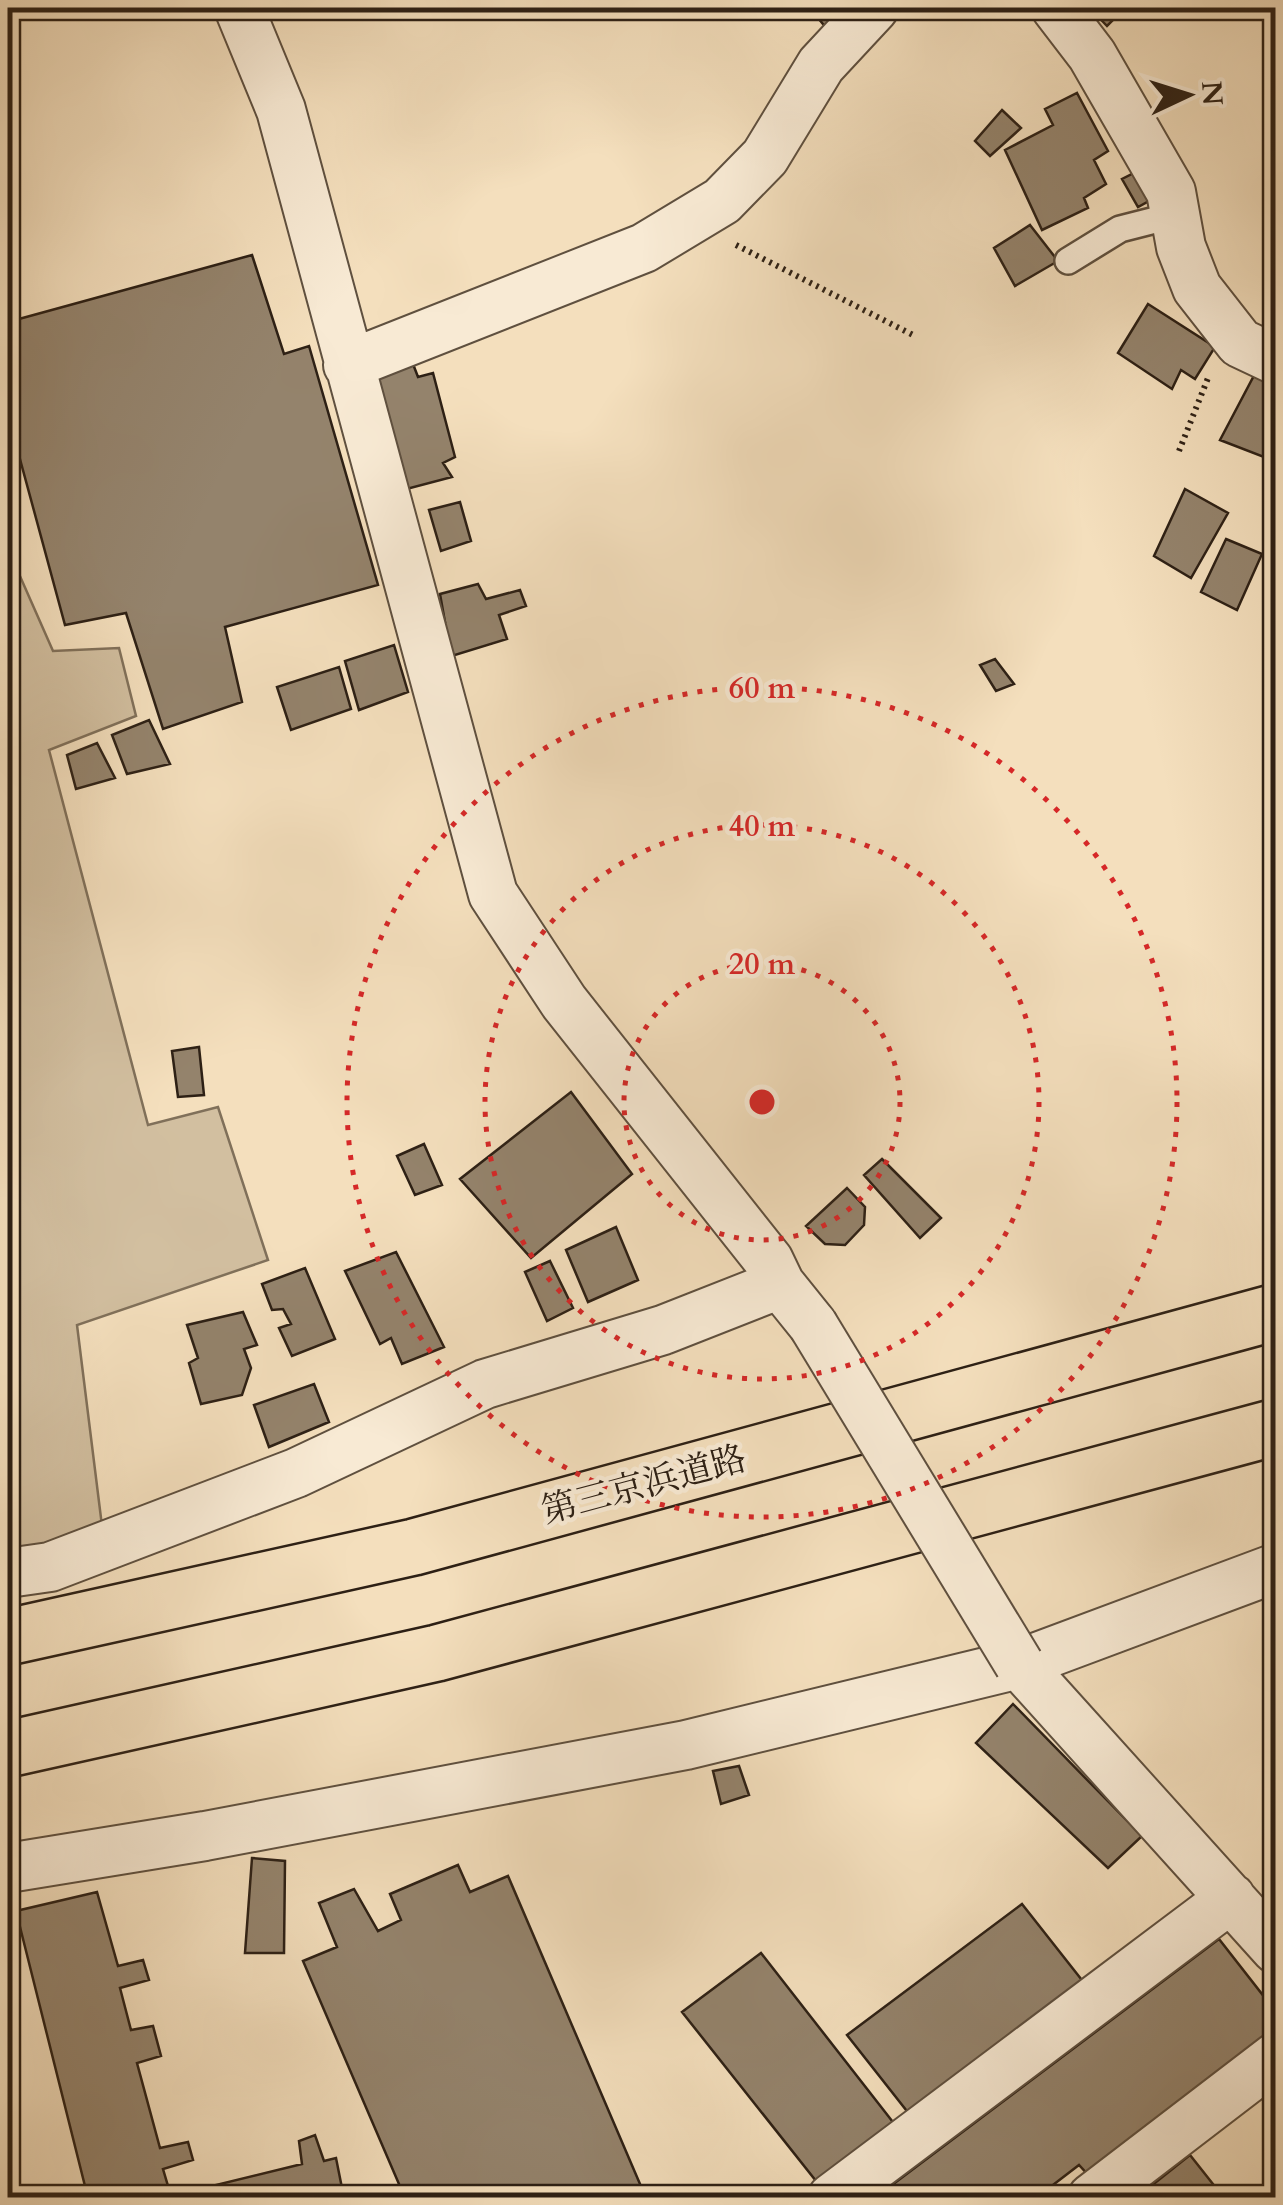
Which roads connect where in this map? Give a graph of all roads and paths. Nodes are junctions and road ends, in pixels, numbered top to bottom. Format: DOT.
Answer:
graph roads {
  1 [pos="239,8"];
  2 [pos="874,8"];
  3 [pos="1056,8"];
  4 [pos="1175,216"];
  5 [pos="687,222"];
  6 [pos="1068,261"];
  7 [pos="913,335"];
  8 [pos="1255,348"];
  9 [pos="348,365"];
  10 [pos="1178,450"];
  11 [pos="780,1284"];
  12 [pos="1276,1312"];
  13 [pos="1276,1428"];
  14 [pos="1276,1568"];
  15 [pos="8,1573"];
  16 [pos="8,1637"];
  17 [pos="1020,1664"];
  18 [pos="12,1748"];
  19 [pos="8,1868"];
  20 [pos="1230,1898"];
  21 [pos="1276,1949"];
  22 [pos="1276,2058"];
  23 [pos="832,2198"];
  24 [pos="1092,2198"];
  1 -- 9 [label="street"];
  2 -- 5 [label="street"];
  3 -- 4 [label="street"];
  4 -- 6 [label="lane"];
  4 -- 8 [label="street"];
  5 -- 7 [label="path"];
  5 -- 9 [label="street"];
  8 -- 10 [label="path"];
  9 -- 11 [label="street"];
  11 -- 15 [label="street"];
  11 -- 17 [label="street, bridge"];
  12 -- 16 [label="highway, 第三京浜道路"];
  13 -- 18 [label="highway"];
  14 -- 17 [label="street"];
  17 -- 19 [label="street"];
  17 -- 20 [label="street"];
  20 -- 21 [label="street"];
  20 -- 23 [label="street"];
  22 -- 24 [label="street"];
}
